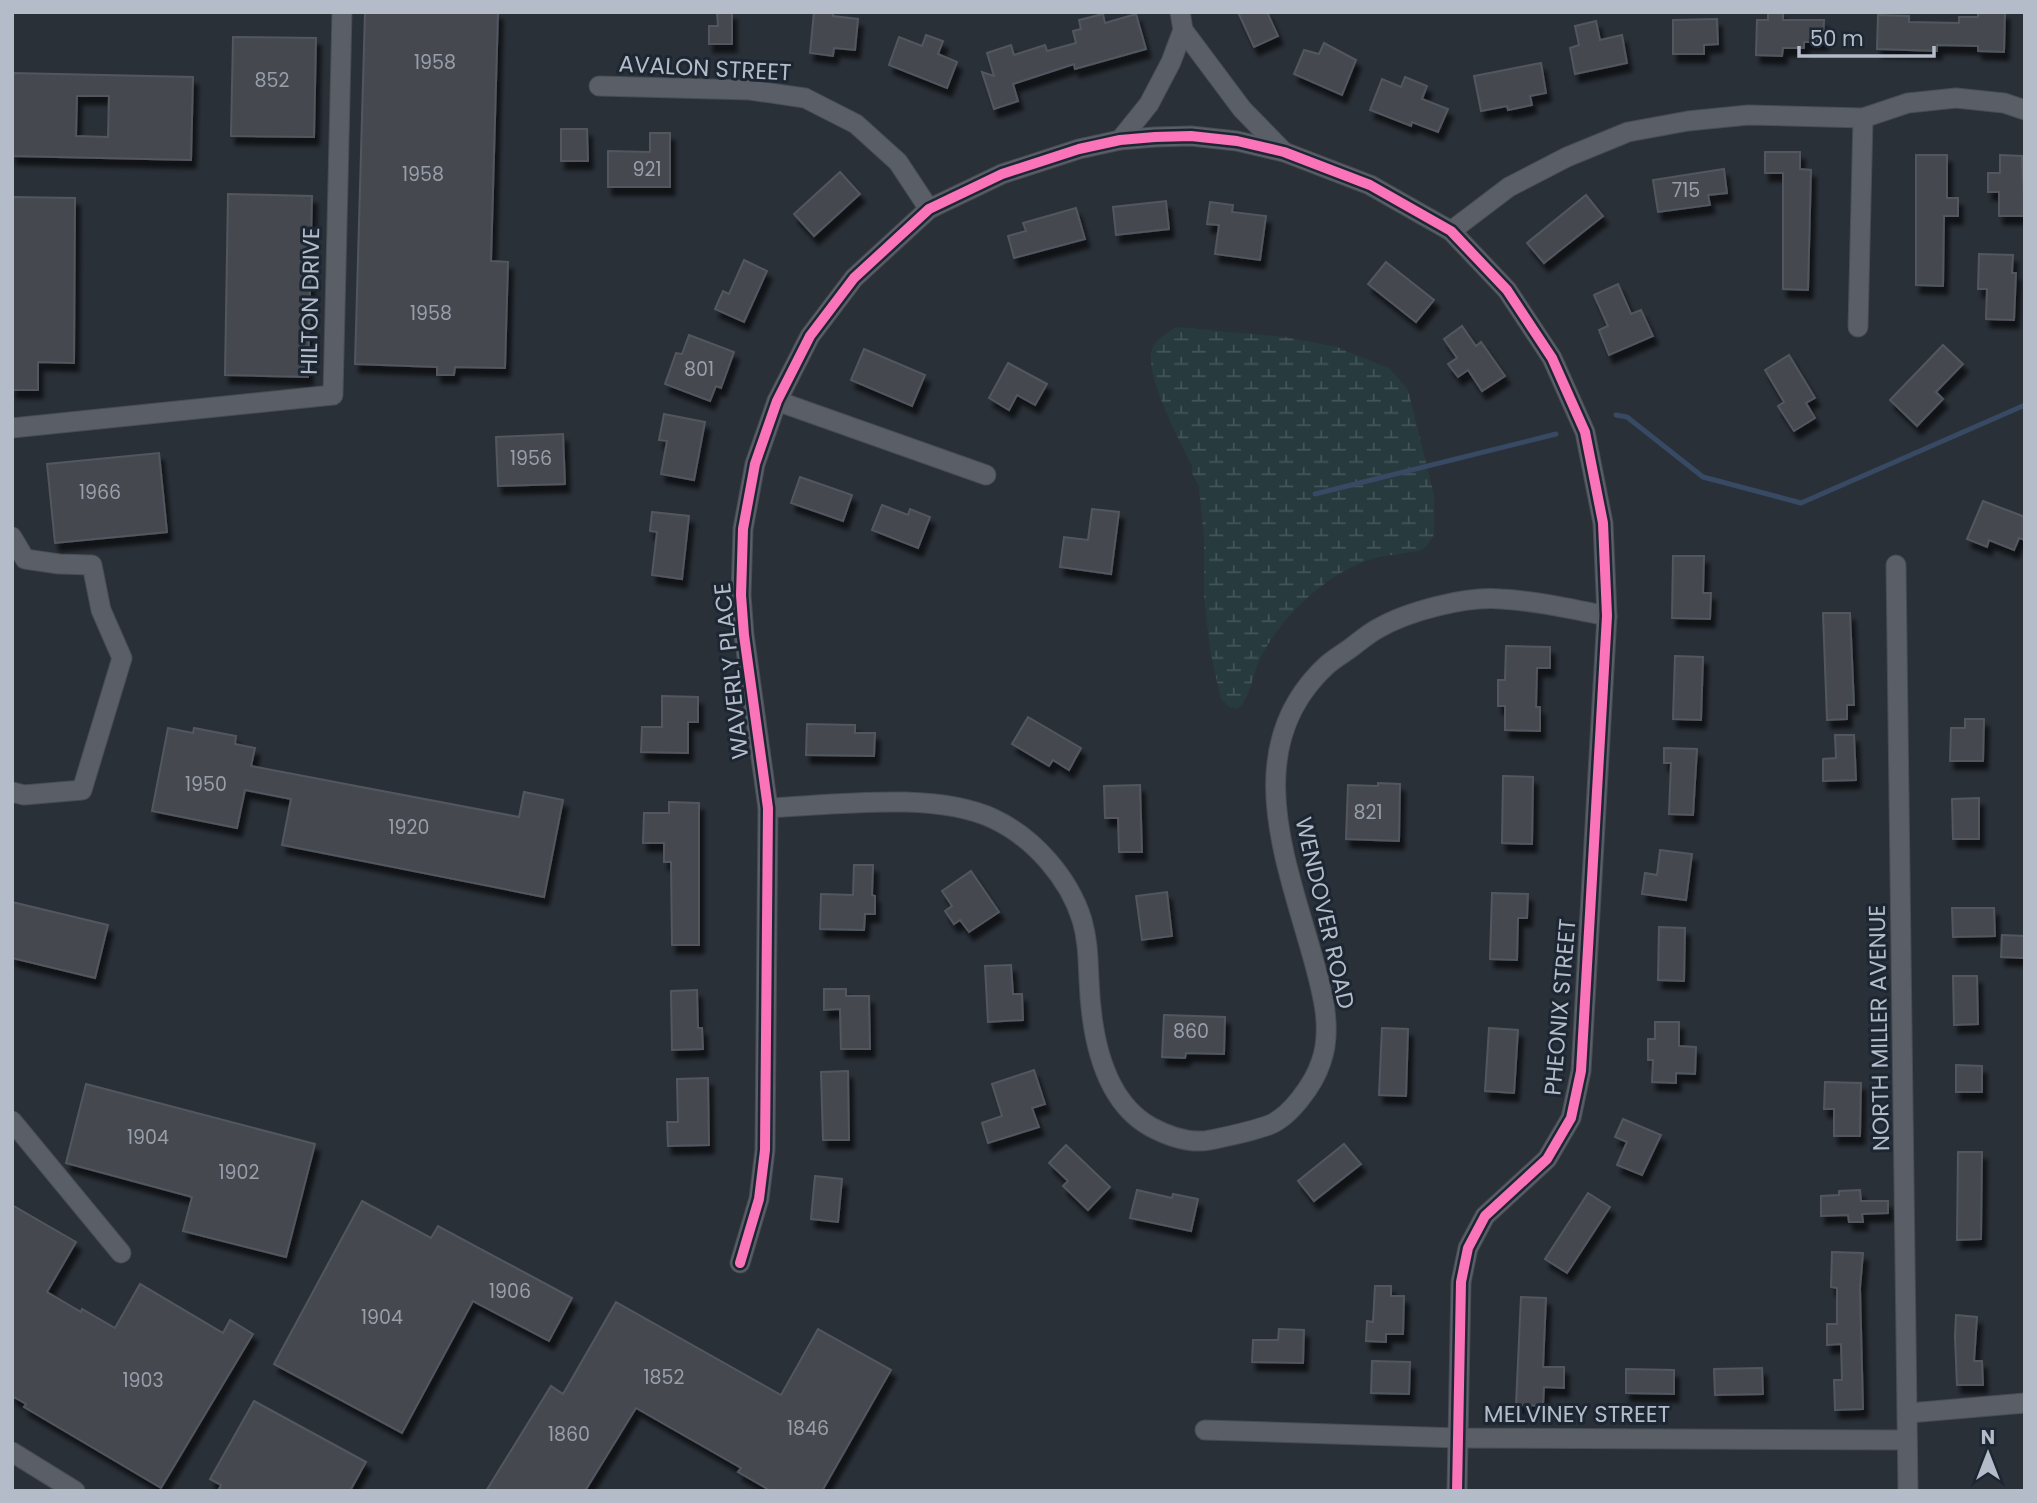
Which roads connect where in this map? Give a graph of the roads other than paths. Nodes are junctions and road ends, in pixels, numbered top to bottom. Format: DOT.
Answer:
graph roads {
  1 [pos="342,12"];
  2 [pos="1182,21"];
  3 [pos="599,86"];
  4 [pos="2025,110"];
  5 [pos="1863,118"];
  6 [pos="1120,140"];
  7 [pos="1284,152"];
  8 [pos="929,209"];
  9 [pos="1451,231"];
  10 [pos="1858,327"];
  11 [pos="777,401"];
  12 [pos="12,428"];
  13 [pos="986,475"];
  14 [pos="12,537"];
  15 [pos="1896,565"];
  16 [pos="1606,616"];
  17 [pos="12,792"];
  18 [pos="768,808"];
  19 [pos="12,1121"];
  20 [pos="121,1253"];
  21 [pos="740,1263"];
  22 [pos="2025,1403"];
  23 [pos="1909,1413"];
  24 [pos="1205,1430"];
  25 [pos="1458,1438"];
  26 [pos="1908,1440"];
  27 [pos="12,1452"];
  28 [pos="75,1491"];
  29 [pos="1457,1491"];
  30 [pos="1908,1491"];
  1 -- 12 [label="street, HILTON DRIVE"];
  2 -- 6 [label="street"];
  2 -- 7 [label="street"];
  3 -- 8 [label="street, AVALON STREET"];
  4 -- 5 [label="street"];
  5 -- 9 [label="street"];
  5 -- 10 [label="street"];
  6 -- 7 [label="street, WAVERLY PLACE"];
  6 -- 8 [label="street, WAVERLY PLACE"];
  7 -- 9 [label="street, WAVERLY PLACE"];
  8 -- 11 [label="street, WAVERLY PLACE"];
  9 -- 16 [label="street, PHEONIX STREET"];
  11 -- 13 [label="street"];
  11 -- 18 [label="street, WAVERLY PLACE"];
  14 -- 17 [label="street"];
  15 -- 23 [label="street, NORTH MILLER AVENUE"];
  16 -- 18 [label="street, WENDOVER ROAD"];
  16 -- 25 [label="street, PHEONIX STREET"];
  18 -- 21 [label="street, WAVERLY PLACE"];
  19 -- 20 [label="street"];
  22 -- 23 [label="street"];
  23 -- 26 [label="street, NORTH MILLER AVENUE"];
  24 -- 25 [label="street, MELVINEY STREET"];
  25 -- 26 [label="street, MELVINEY STREET"];
  25 -- 29 [label="street, PHEONIX STREET"];
  26 -- 30 [label="street, NORTH MILLER AVENUE"];
  27 -- 28 [label="street"];
}
